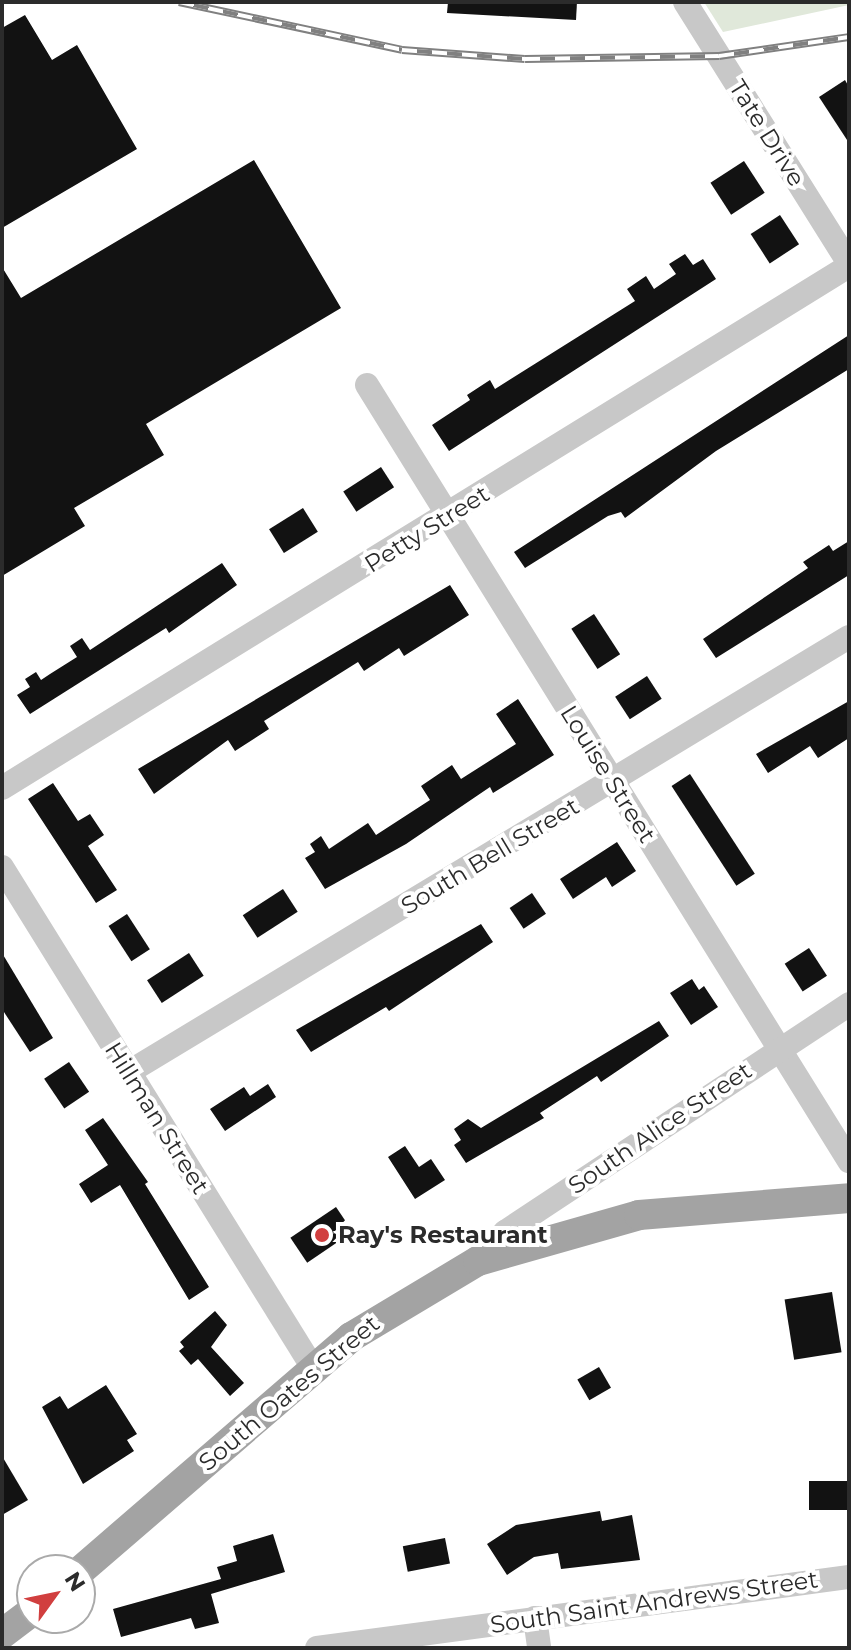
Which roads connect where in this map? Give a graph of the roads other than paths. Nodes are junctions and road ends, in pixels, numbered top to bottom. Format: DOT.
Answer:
graph roads {
  1 [pos="685,2"];
  2 [pos="849,265"];
  3 [pos="367,385"];
  4 [pos="448,517"];
  5 [pos="849,637"];
  6 [pos="613,782"];
  7 [pos="2,788"];
  8 [pos="2,867"];
  9 [pos="849,1004"];
  10 [pos="779,1047"];
  11 [pos="129,1072"];
  12 [pos="849,1161"];
  13 [pos="849,1198"];
  14 [pos="478,1261"];
  15 [pos="313,1368"];
  16 [pos="96,1557"];
  17 [pos="849,1577"];
  18 [pos="535,1618"];
  19 [pos="317,1648"];
  20 [pos="539,1648"];
  1 -- 2 [label="street, Tate Drive"];
  2 -- 4 [label="street, Petty Street"];
  3 -- 4 [label="street, Louise Street"];
  4 -- 6 [label="street, Louise Street"];
  4 -- 7 [label="street, Petty Street"];
  5 -- 6 [label="street, South Bell Street"];
  6 -- 10 [label="street, Louise Street"];
  6 -- 11 [label="street, South Bell Street"];
  8 -- 11 [label="street, Hillman Street"];
  9 -- 10 [label="street, South Alice Street"];
  10 -- 12 [label="street, Louise Street"];
  10 -- 14 [label="street, South Alice Street"];
  11 -- 15 [label="street, Hillman Street"];
  13 -- 14 [label="main road, South Oates Street"];
  14 -- 15 [label="main road, South Oates Street"];
  15 -- 16 [label="main road, South Oates Street"];
  17 -- 18 [label="street, South Saint Andrews Street"];
  18 -- 19 [label="street, South Saint Andrews Street"];
  18 -- 20 [label="street"];
}
